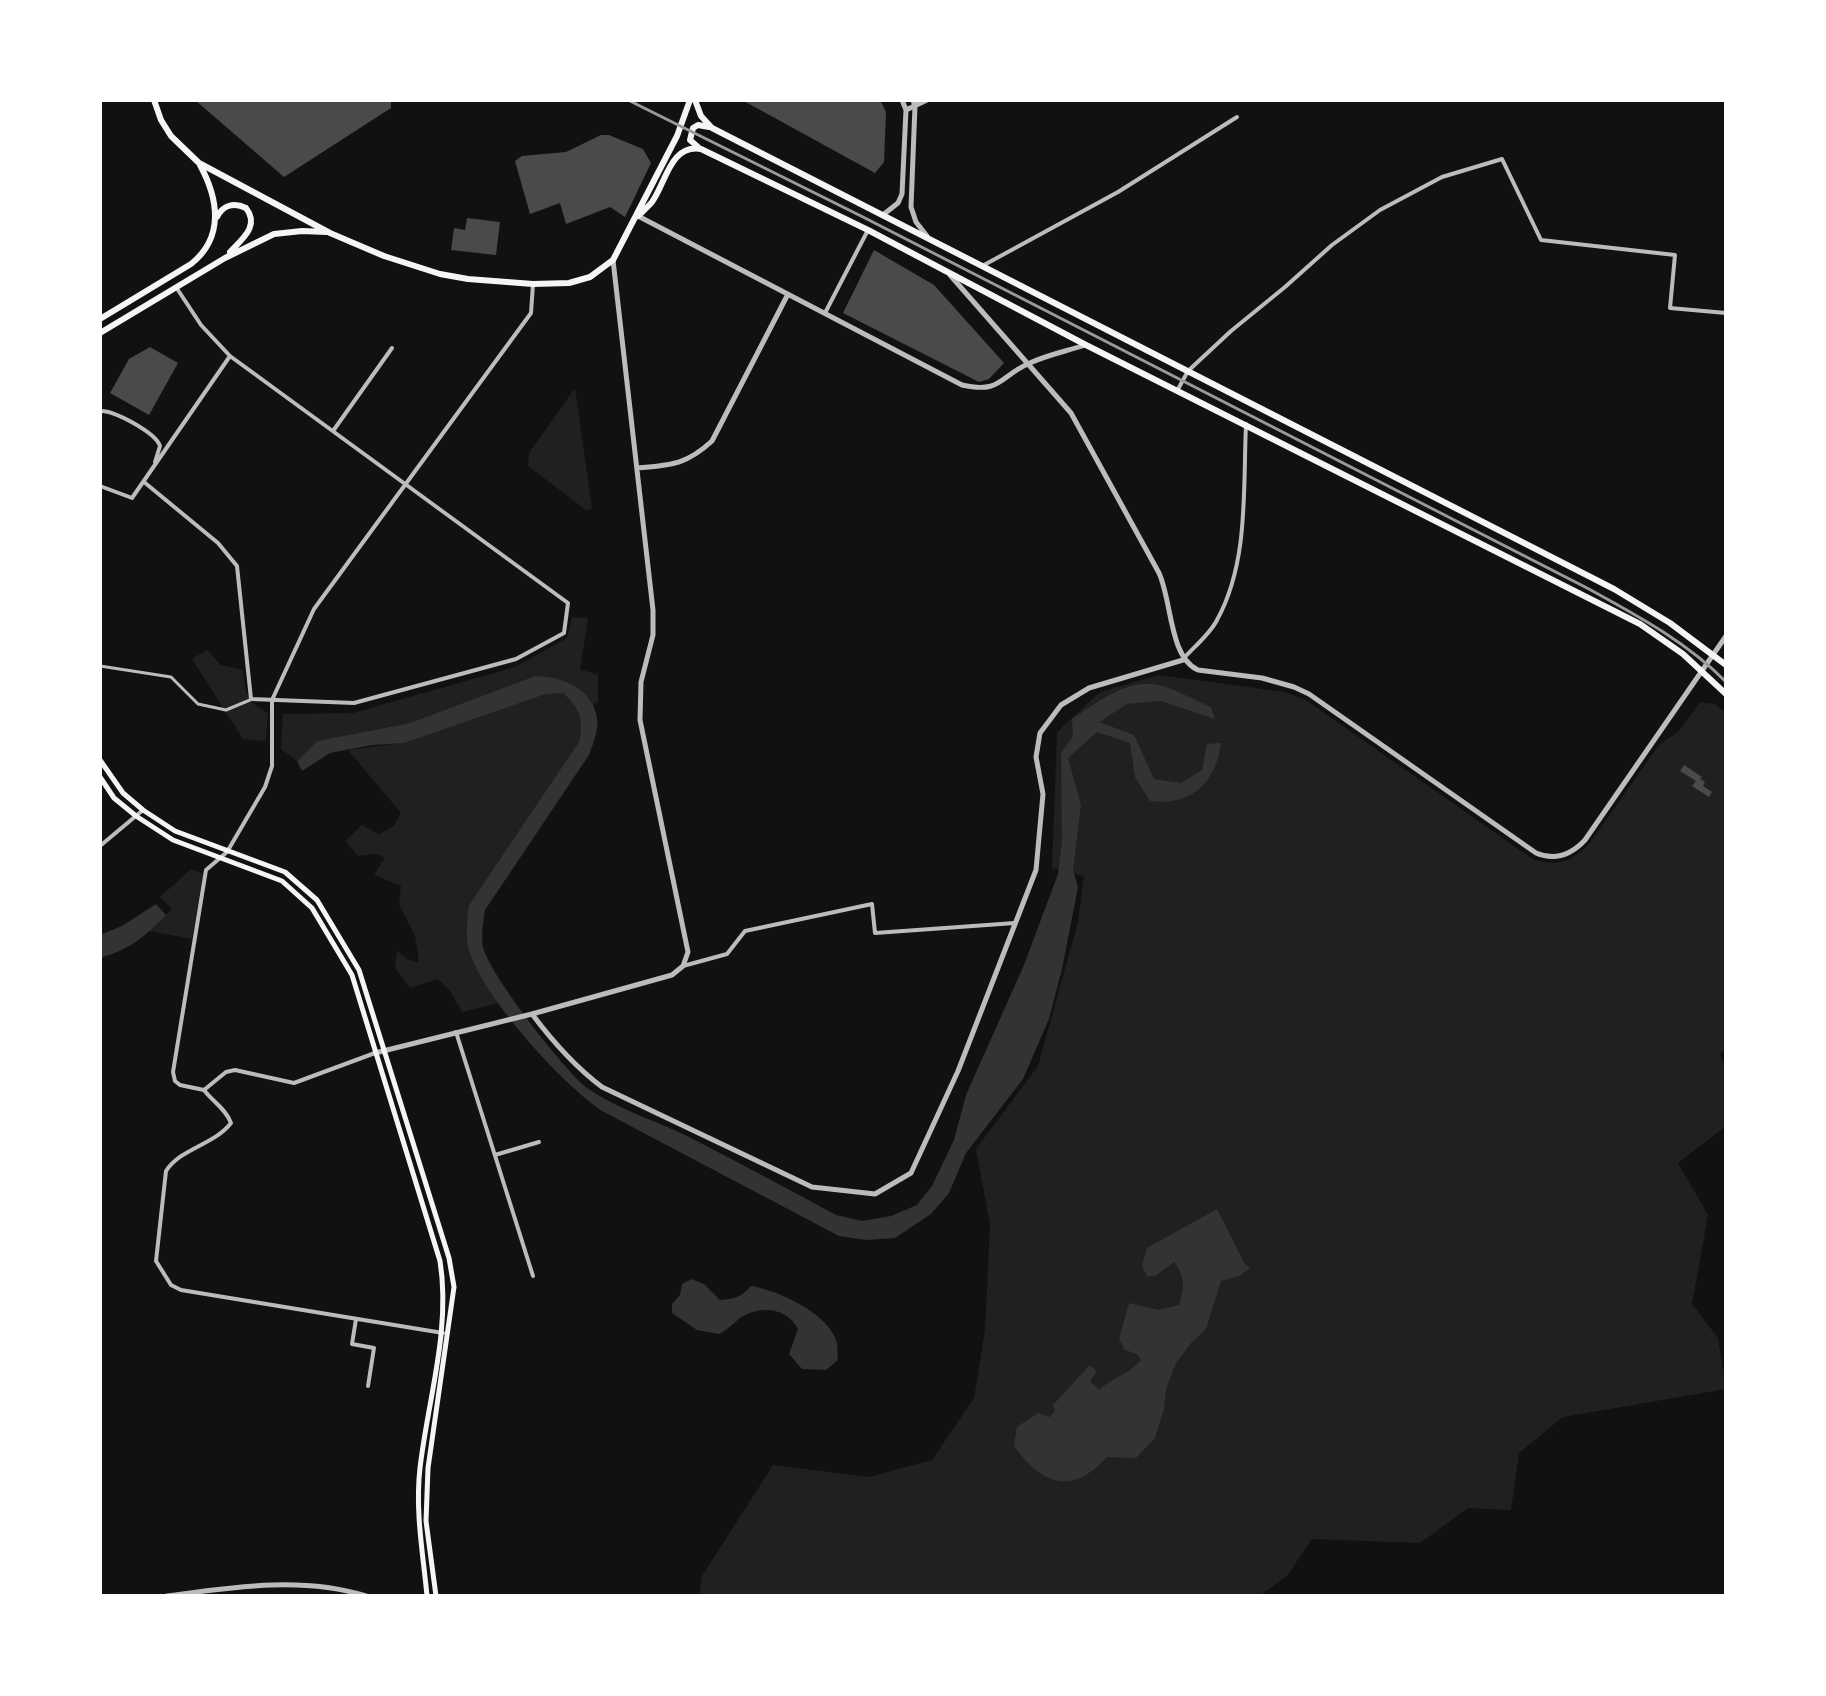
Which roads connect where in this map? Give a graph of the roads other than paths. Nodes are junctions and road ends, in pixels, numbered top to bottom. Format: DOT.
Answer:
graph roads {
  1 [pos="154,100"];
  2 [pos="693,100"];
  3 [pos="903,100"];
  4 [pos="927,100"];
  5 [pos="914,103"];
  6 [pos="906,110"];
  7 [pos="1237,117"];
  8 [pos="712,128"];
  9 [pos="701,149"];
  10 [pos="199,163"];
  11 [pos="884,214"];
  12 [pos="638,216"];
  13 [pos="214,226"];
  14 [pos="868,230"];
  15 [pos="330,233"];
  16 [pos="927,236"];
  17 [pos="225,258"];
  18 [pos="613,260"];
  19 [pos="984,265"];
  20 [pos="944,268"];
  21 [pos="533,284"];
  22 [pos="176,287"];
  23 [pos="788,294"];
  24 [pos="825,313"];
  25 [pos="1726,313"];
  26 [pos="100,319"];
  27 [pos="100,333"];
  28 [pos="1086,345"];
  29 [pos="392,348"];
  30 [pos="230,356"];
  31 [pos="1028,363"];
  32 [pos="1188,371"];
  33 [pos="1177,391"];
  34 [pos="100,411"];
  35 [pos="1246,424"];
  36 [pos="333,431"];
  37 [pos="153,467"];
  38 [pos="637,468"];
  39 [pos="144,482"];
  40 [pos="406,485"];
  41 [pos="100,486"];
  42 [pos="1726,636"];
  43 [pos="1714,654"];
  44 [pos="1183,660"];
  45 [pos="1726,665"];
  46 [pos="100,666"];
  47 [pos="1702,670"];
  48 [pos="1726,694"];
  49 [pos="251,699"];
  50 [pos="272,700"];
  51 [pos="100,760"];
  52 [pos="100,777"];
  53 [pos="143,810"];
  54 [pos="136,816"];
  55 [pos="100,846"];
  56 [pos="227,852"];
  57 [pos="220,858"];
  58 [pos="1017,923"];
  59 [pos="683,966"];
  60 [pos="532,1014"];
  61 [pos="456,1032"];
  62 [pos="384,1051"];
  63 [pos="375,1053"];
  64 [pos="204,1090"];
  65 [pos="539,1142"];
  66 [pos="495,1155"];
  67 [pos="533,1276"];
  68 [pos="356,1319"];
  69 [pos="441,1333"];
  70 [pos="449,1334"];
  71 [pos="368,1386"];
  72 [pos="167,1596"];
  73 [pos="366,1596"];
  74 [pos="427,1596"];
  75 [pos="436,1596"];
  1 -- 10 [label="main road"];
  2 -- 8 [label="main road"];
  2 -- 12 [label="main road"];
  3 -- 6 [label="street"];
  4 -- 5 [label="street"];
  5 -- 6 [label="street"];
  5 -- 16 [label="street"];
  6 -- 11 [label="street"];
  7 -- 19 [label="street"];
  8 -- 9 [label="main road"];
  8 -- 11 [label="main road"];
  9 -- 12 [label="main road"];
  9 -- 14 [label="main road"];
  10 -- 13 [label="main road"];
  10 -- 15 [label="main road"];
  11 -- 16 [label="main road"];
  12 -- 18 [label="main road"];
  12 -- 23 [label="street"];
  13 -- 17 [label="main road"];
  13 -- 26 [label="main road"];
  14 -- 20 [label="main road"];
  14 -- 24 [label="street"];
  15 -- 17 [label="main road"];
  15 -- 21 [label="main road"];
  16 -- 19 [label="main road"];
  17 -- 22 [label="main road"];
  18 -- 21 [label="main road"];
  18 -- 38 [label="street"];
  19 -- 32 [label="main road"];
  20 -- 28 [label="main road"];
  20 -- 31 [label="street"];
  21 -- 40 [label="street"];
  22 -- 27 [label="main road"];
  22 -- 30 [label="street"];
  23 -- 24 [label="street"];
  23 -- 38 [label="street"];
  24 -- 31 [label="street"];
  25 -- 32 [label="street"];
  28 -- 31 [label="street"];
  28 -- 33 [label="main road"];
  29 -- 36 [label="street"];
  30 -- 36 [label="street"];
  30 -- 37 [label="street"];
  31 -- 44 [label="street"];
  32 -- 33 [label="street"];
  32 -- 43 [label="main road"];
  33 -- 35 [label="main road"];
  34 -- 37 [label="street"];
  35 -- 44 [label="street"];
  35 -- 47 [label="main road"];
  36 -- 40 [label="street"];
  37 -- 39 [label="street"];
  38 -- 59 [label="street"];
  39 -- 41 [label="street"];
  39 -- 49 [label="street"];
  40 -- 50 [label="street"];
  40 -- 50 [label="street"];
  42 -- 43 [label="street"];
  43 -- 45 [label="main road"];
  43 -- 47 [label="street"];
  44 -- 47 [label="street"];
  44 -- 58 [label="street"];
  46 -- 49 [label="street"];
  47 -- 48 [label="main road"];
  49 -- 50 [label="street"];
  50 -- 56 [label="street"];
  51 -- 53 [label="main road"];
  52 -- 54 [label="main road"];
  53 -- 54 [label="street"];
  53 -- 56 [label="main road"];
  54 -- 55 [label="street"];
  54 -- 57 [label="main road"];
  56 -- 57 [label="street"];
  56 -- 62 [label="main road"];
  57 -- 63 [label="main road"];
  57 -- 64 [label="street"];
  58 -- 59 [label="street"];
  58 -- 60 [label="street"];
  59 -- 60 [label="street"];
  60 -- 61 [label="street"];
  61 -- 62 [label="street"];
  61 -- 66 [label="street"];
  62 -- 63 [label="street"];
  62 -- 70 [label="main road"];
  63 -- 64 [label="street"];
  63 -- 69 [label="main road"];
  64 -- 68 [label="street"];
  65 -- 66 [label="street"];
  66 -- 67 [label="street"];
  68 -- 69 [label="street"];
  68 -- 71 [label="street"];
  69 -- 70 [label="street"];
  69 -- 74 [label="main road"];
  70 -- 75 [label="main road"];
  72 -- 73 [label="street"];
}
